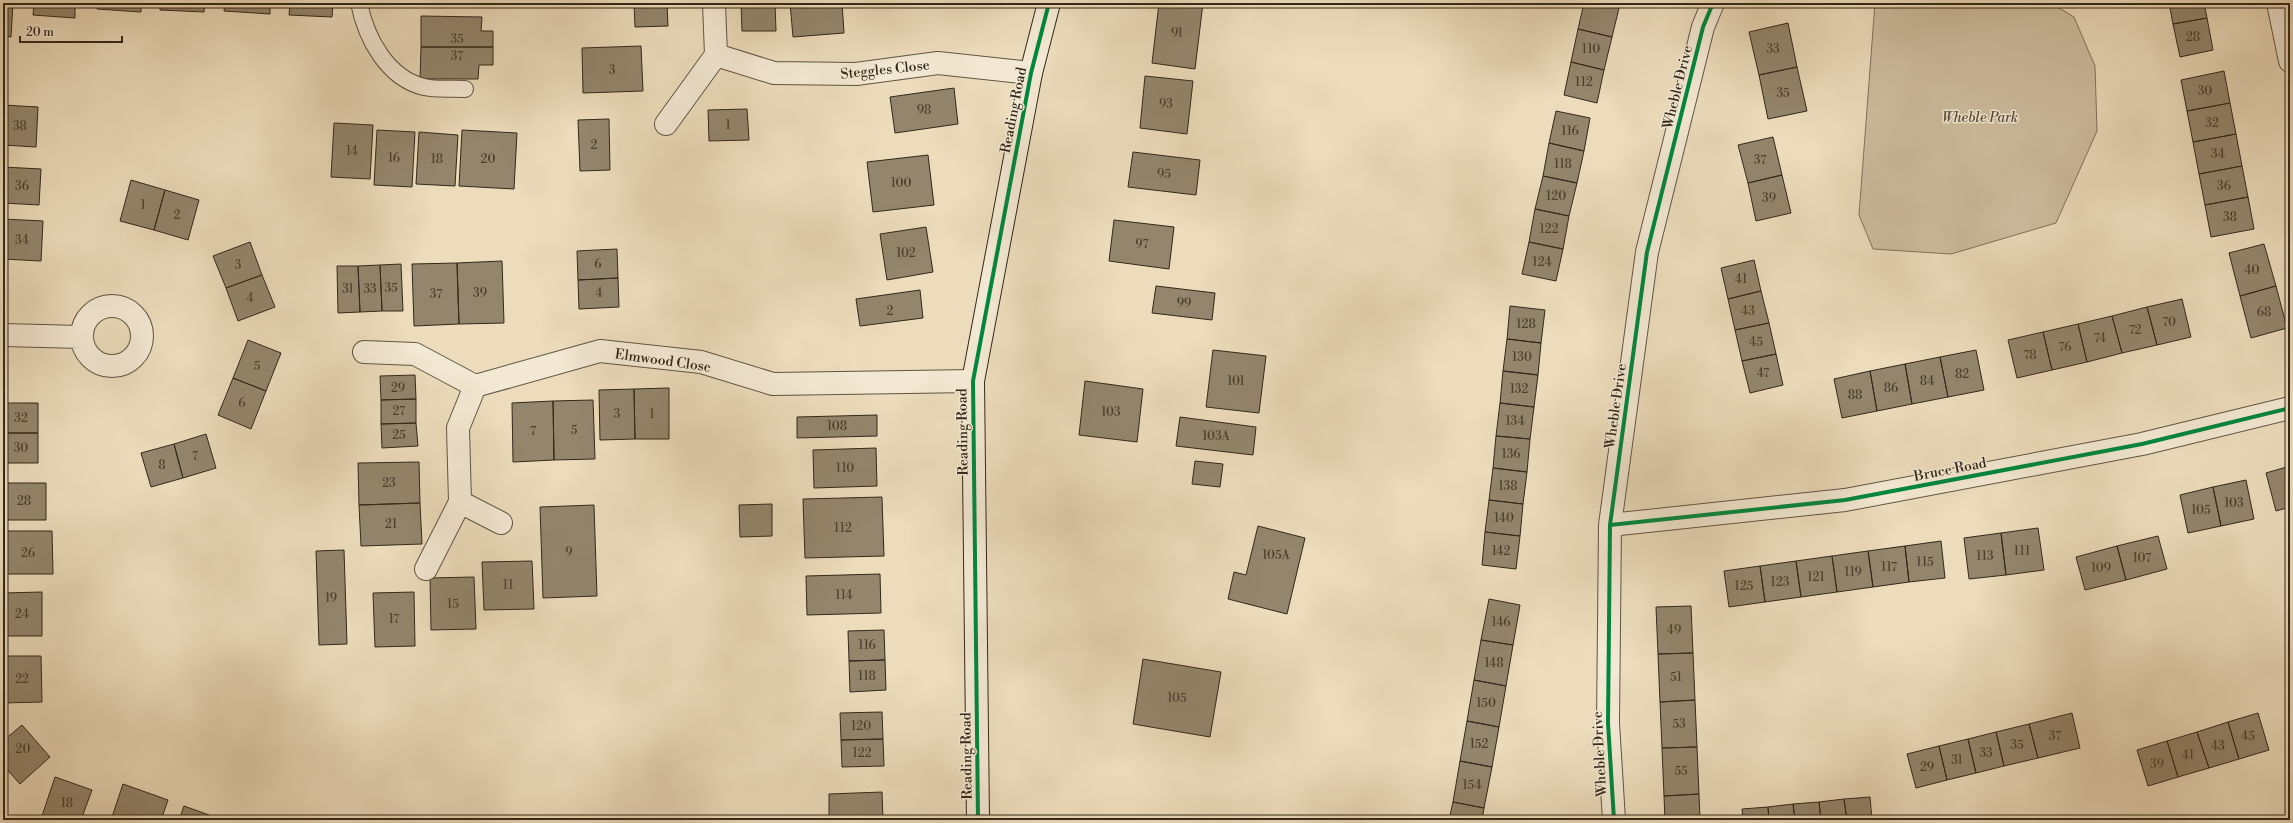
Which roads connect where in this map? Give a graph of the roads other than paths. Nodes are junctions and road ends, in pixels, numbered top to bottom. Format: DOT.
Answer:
graph roads {
  1 [pos="359,3"];
  2 [pos="714,3"];
  3 [pos="1049,3"];
  4 [pos="1713,3"];
  5 [pos="2278,3"];
  6 [pos="716,55"];
  7 [pos="2290,61"];
  8 [pos="1031,73"];
  9 [pos="465,89"];
  10 [pos="666,124"];
  11 [pos="3,335"];
  12 [pos="81,337"];
  13 [pos="364,352"];
  14 [pos="973,381"];
  15 [pos="475,386"];
  16 [pos="2290,408"];
  17 [pos="460,502"];
  18 [pos="501,523"];
  19 [pos="1610,525"];
  20 [pos="426,568"];
  21 [pos="978,820"];
  22 [pos="1614,820"];
  1 -- 9 [label="lane"];
  2 -- 6 [label="street"];
  3 -- 8 [label="street, Reading Road"];
  4 -- 19 [label="street, Wheble Drive"];
  5 -- 7 [label="street"];
  6 -- 8 [label="street, Steggles Close"];
  6 -- 10 [label="street"];
  8 -- 14 [label="street, Reading Road"];
  11 -- 12 [label="street"];
  13 -- 15 [label="street"];
  14 -- 15 [label="street, Elmwood Close"];
  14 -- 21 [label="street, Reading Road"];
  15 -- 17 [label="street"];
  16 -- 19 [label="street, Bruce Road"];
  17 -- 18 [label="street"];
  17 -- 20 [label="street"];
  19 -- 22 [label="street, Wheble Drive"];
}
